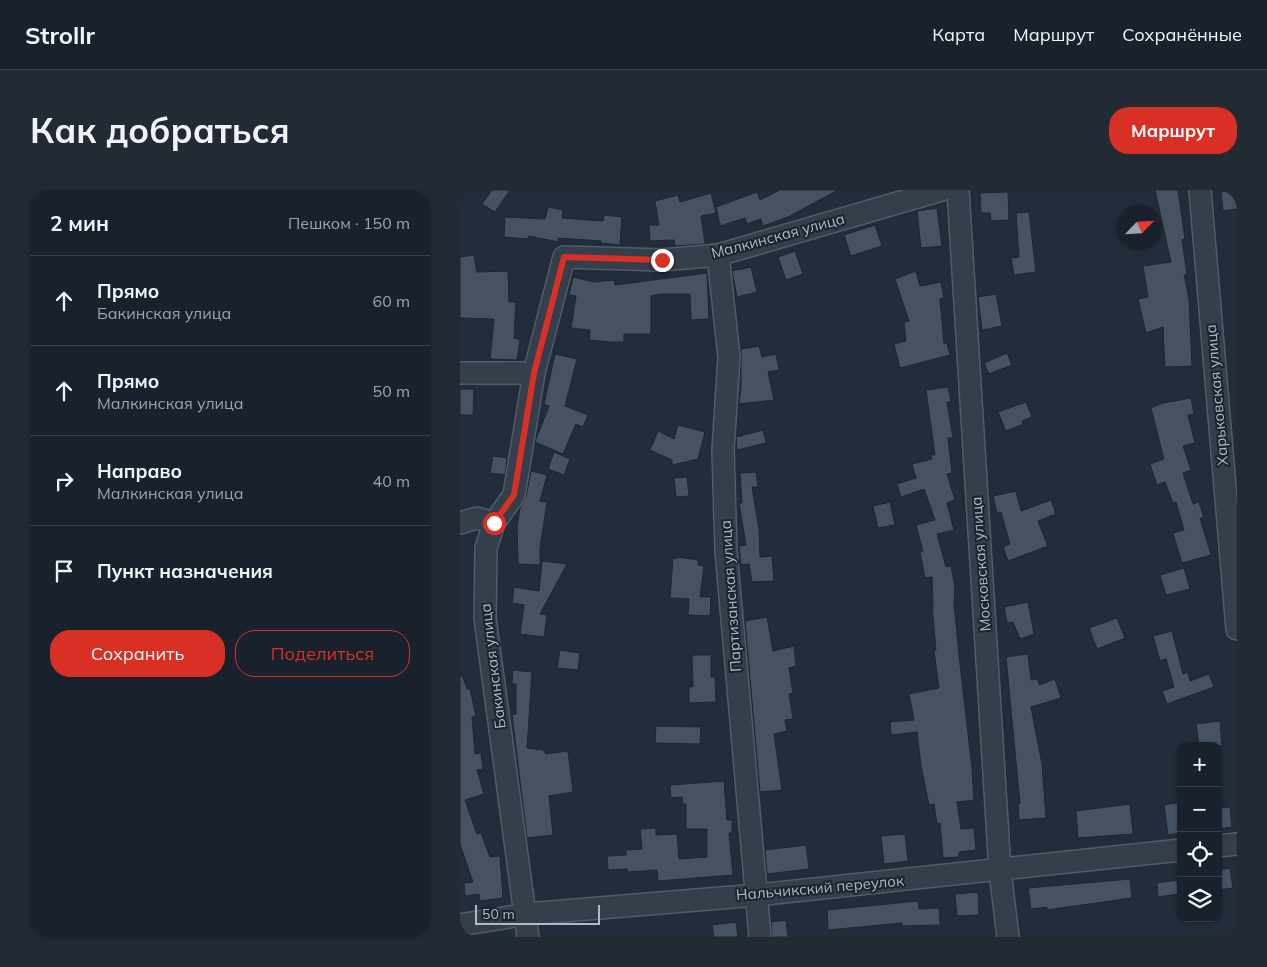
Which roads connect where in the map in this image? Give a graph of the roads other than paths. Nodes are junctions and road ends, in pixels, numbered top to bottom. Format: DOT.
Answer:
graph roads {
  1 [pos="942,190"];
  2 [pos="958,190"];
  3 [pos="1200,190"];
  4 [pos="718,255"];
  5 [pos="460,373"];
  6 [pos="534,373"];
  7 [pos="460,523"];
  8 [pos="494,523"];
  9 [pos="1237,629"];
  10 [pos="1237,844"];
  11 [pos="1222,846"];
  12 [pos="1177,850"];
  13 [pos="1000,871"];
  14 [pos="757,895"];
  15 [pos="527,914"];
  16 [pos="460,926"];
  17 [pos="528,937"];
  18 [pos="760,937"];
  19 [pos="1008,937"];
  1 -- 4 [label="street, Малкинская улица"];
  2 -- 13 [label="street, Московская улица"];
  3 -- 9 [label="street, Харьковская улица"];
  4 -- 6 [label="street, Малкинская улица"];
  4 -- 14 [label="street, Партизанская улица"];
  5 -- 6 [label="street"];
  6 -- 8 [label="street, Бакинская улица"];
  7 -- 8 [label="street"];
  8 -- 15 [label="street, Бакинская улица"];
  10 -- 11 [label="street"];
  12 -- 13 [label="street, Нальчикский переулок"];
  13 -- 14 [label="street, Нальчикский переулок"];
  13 -- 19 [label="street, Московская улица"];
  14 -- 15 [label="street, Нальчикский переулок"];
  14 -- 18 [label="street, Партизанская улица"];
  15 -- 16 [label="street, Нальчикский переулок"];
  15 -- 17 [label="street, Бакинская улица"];
}
